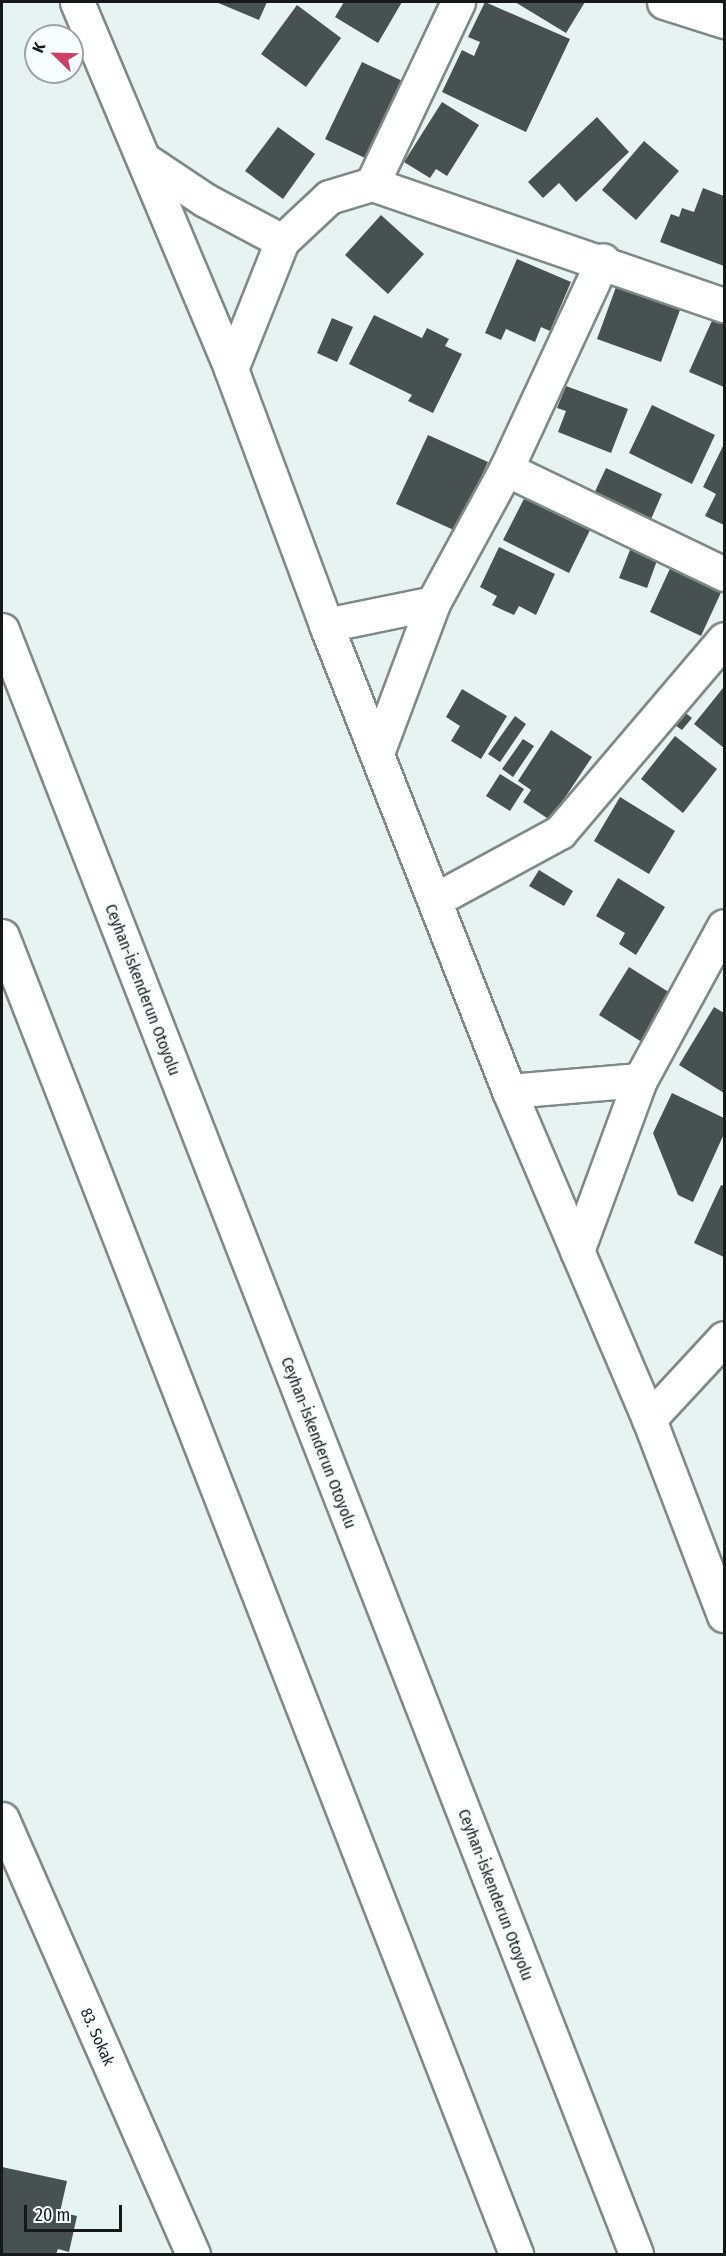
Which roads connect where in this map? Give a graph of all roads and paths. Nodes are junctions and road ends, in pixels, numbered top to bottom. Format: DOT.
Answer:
graph roads {
  1 [pos="77,2"];
  2 [pos="458,2"];
  3 [pos="664,2"];
  4 [pos="724,21"];
  5 [pos="145,160"];
  6 [pos="372,184"];
  7 [pos="282,241"];
  8 [pos="603,261"];
  9 [pos="724,305"];
  10 [pos="231,369"];
  11 [pos="506,469"];
  12 [pos="724,574"];
  13 [pos="433,603"];
  14 [pos="326,625"];
  15 [pos="2,630"];
  16 [pos="724,639"];
  17 [pos="377,753"];
  18 [pos="435,900"];
  19 [pos="724,926"];
  20 [pos="2,936"];
  21 [pos="640,1080"];
  22 [pos="509,1091"];
  23 [pos="577,1251"];
  24 [pos="724,1338"];
  25 [pos="649,1419"];
  26 [pos="724,1615"];
  27 [pos="2,1819"];
  28 [pos="193,2254"];
  29 [pos="516,2254"];
  30 [pos="636,2254"];
  1 -- 5 [label="main road"];
  2 -- 6 [label="main road"];
  3 -- 4 [label="main road"];
  5 -- 7 [label="main road"];
  5 -- 10 [label="main road"];
  6 -- 7 [label="main road"];
  6 -- 8 [label="main road"];
  7 -- 10 [label="main road"];
  8 -- 9 [label="main road"];
  8 -- 11 [label="main road"];
  10 -- 14 [label="main road"];
  11 -- 12 [label="main road"];
  11 -- 13 [label="main road"];
  13 -- 14 [label="main road"];
  13 -- 17 [label="main road"];
  14 -- 17 [label="main road"];
  15 -- 30 [label="main road, Ceyhan-İskenderun Otoyolu"];
  16 -- 18 [label="main road"];
  17 -- 18 [label="main road"];
  18 -- 22 [label="main road"];
  19 -- 21 [label="main road"];
  20 -- 29 [label="main road"];
  21 -- 22 [label="main road"];
  21 -- 23 [label="main road"];
  22 -- 23 [label="main road"];
  23 -- 25 [label="main road"];
  24 -- 25 [label="main road"];
  25 -- 26 [label="main road"];
  27 -- 28 [label="main road, 83. Sokak"];
}
